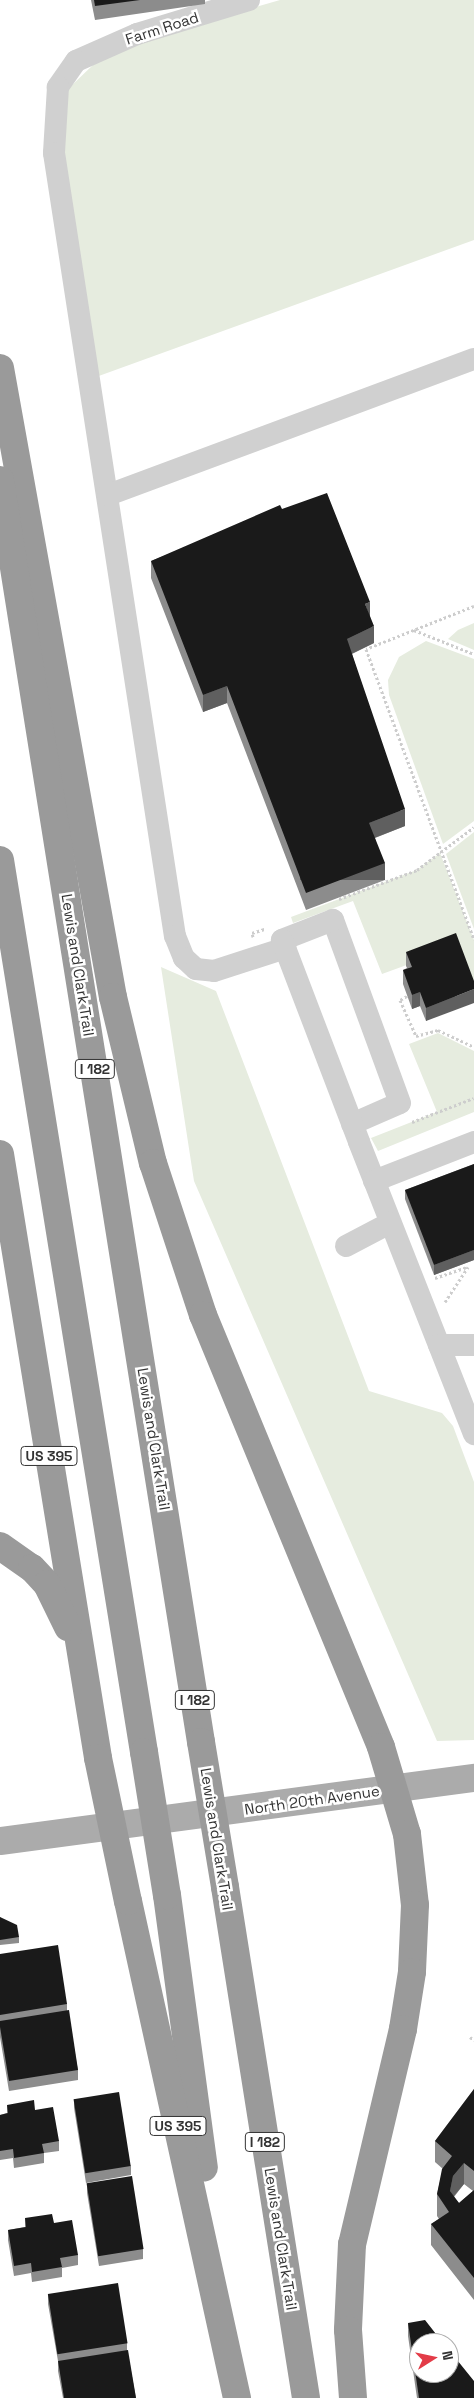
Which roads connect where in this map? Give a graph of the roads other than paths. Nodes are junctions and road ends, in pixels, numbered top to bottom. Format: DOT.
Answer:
graph roads {
  1 [pos="249,0"];
  2 [pos="474,359"];
  3 [pos="0,368"];
  4 [pos="0,480"];
  5 [pos="108,495"];
  6 [pos="0,860"];
  7 [pos="285,948"];
  8 [pos="352,1124"];
  9 [pos="474,1142"];
  10 [pos="0,1154"];
  11 [pos="374,1181"];
  12 [pos="390,1222"];
  13 [pos="346,1246"];
  14 [pos="439,1345"];
  15 [pos="474,1345"];
  16 [pos="474,1434"];
  17 [pos="0,1546"];
  18 [pos="98,1758"];
  19 [pos="474,1778"];
  20 [pos="395,1789"];
  21 [pos="1,1841"];
  22 [pos="228,2351"];
  23 [pos="237,2398"];
  24 [pos="306,2398"];
  25 [pos="353,2398"];
  1 -- 5 [label="street, Farm Road"];
  2 -- 5 [label="street"];
  3 -- 20 [label="highway"];
  4 -- 24 [label="highway, Lewis and Clark Trail / I 182, bridge"];
  5 -- 7 [label="street"];
  6 -- 22 [label="highway, bridge"];
  7 -- 8 [label="street"];
  7 -- 8 [label="street"];
  8 -- 11 [label="street"];
  9 -- 11 [label="street"];
  10 -- 18 [label="highway, US 395"];
  11 -- 12 [label="street"];
  12 -- 13 [label="street"];
  12 -- 14 [label="street"];
  14 -- 15 [label="street"];
  14 -- 16 [label="street"];
  17 -- 18 [label="highway"];
  18 -- 22 [label="highway, US 395, bridge"];
  19 -- 20 [label="main road, North 20th Avenue"];
  20 -- 21 [label="main road, North 20th Avenue"];
  20 -- 25 [label="highway"];
  22 -- 23 [label="highway"];
}
